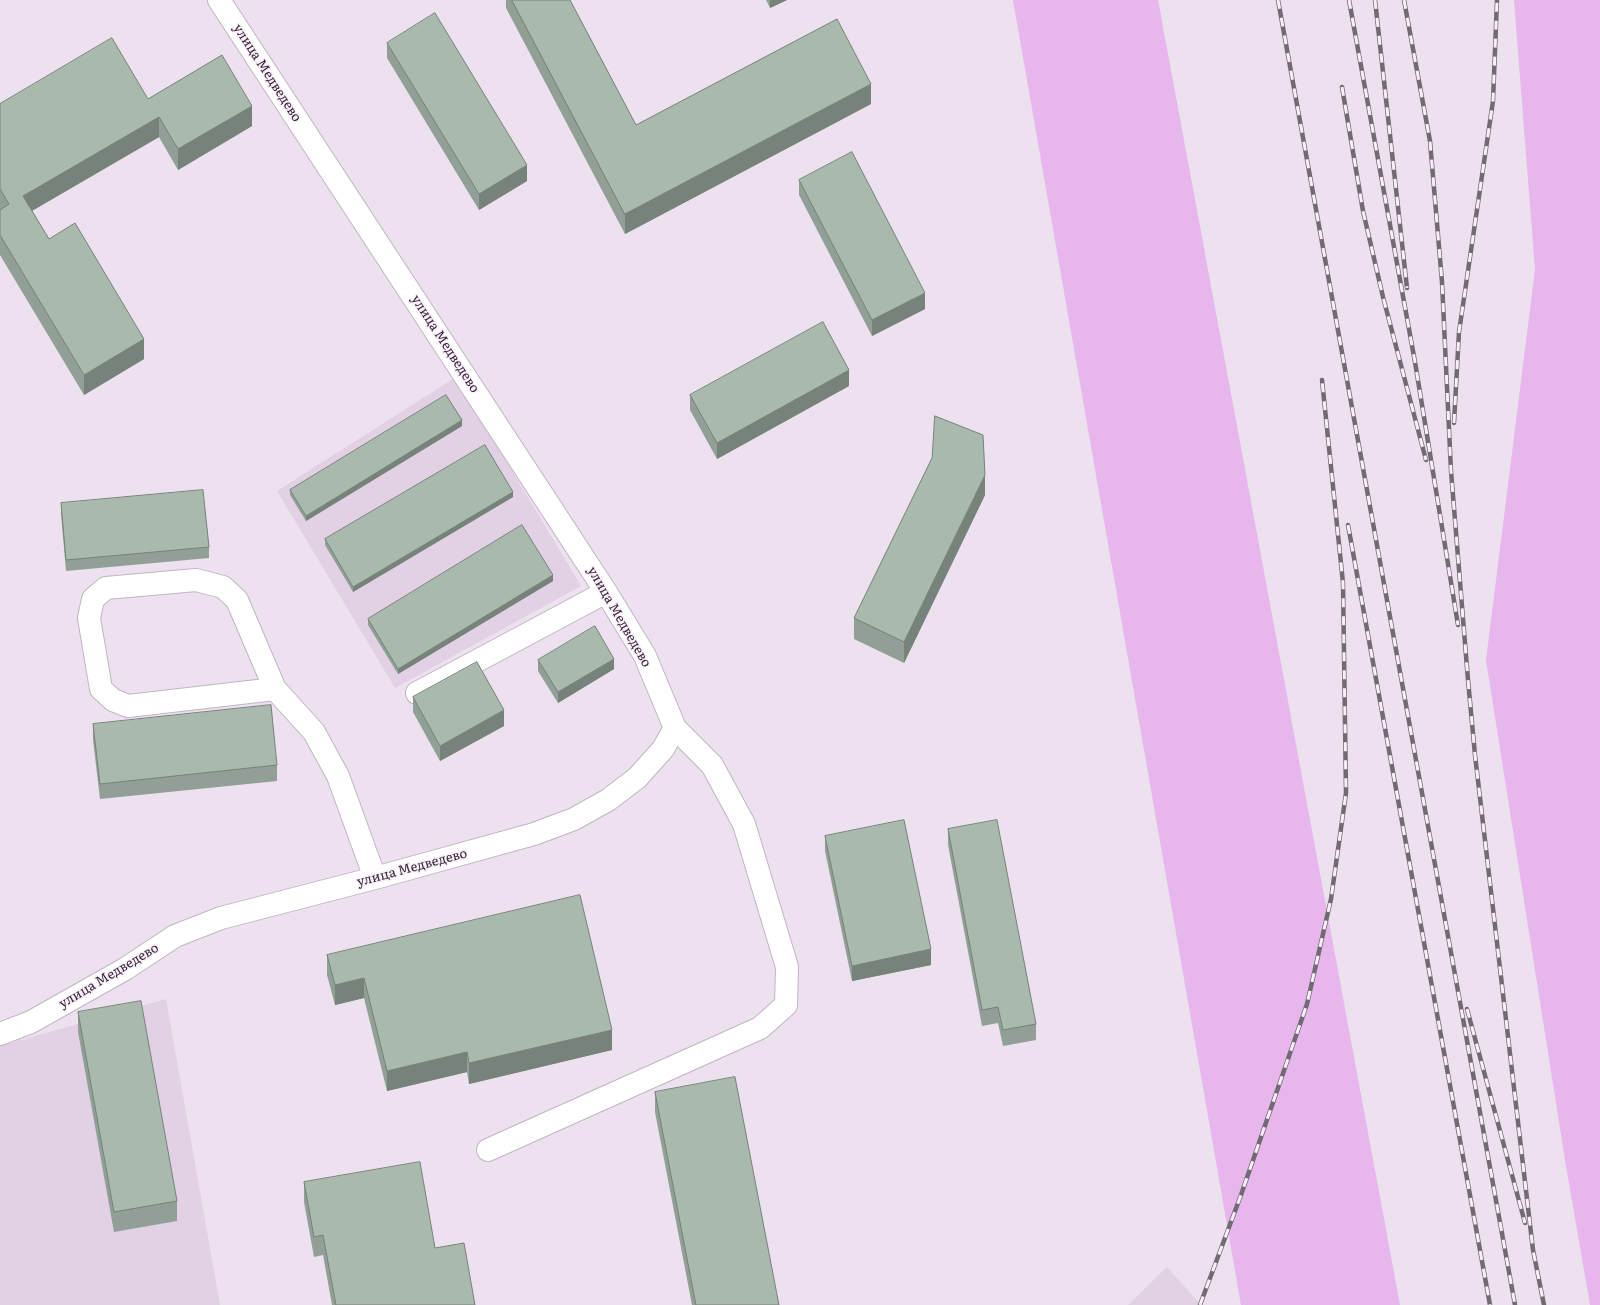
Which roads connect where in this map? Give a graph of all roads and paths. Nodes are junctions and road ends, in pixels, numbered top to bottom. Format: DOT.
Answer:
graph roads {
  1 [pos="219,0"];
  2 [pos="606,592"];
  3 [pos="275,689"];
  4 [pos="417,693"];
  5 [pos="675,728"];
  6 [pos="375,878"];
  7 [pos="0,1034"];
  8 [pos="488,1150"];
  1 -- 2 [label="street, улица Медведево"];
  2 -- 4 [label="street"];
  2 -- 5 [label="street, улица Медведево"];
  3 -- 3 [label="street"];
  3 -- 6 [label="street"];
  5 -- 6 [label="street, улица Медведево"];
  5 -- 8 [label="street"];
  6 -- 7 [label="street, улица Медведево"];
}
